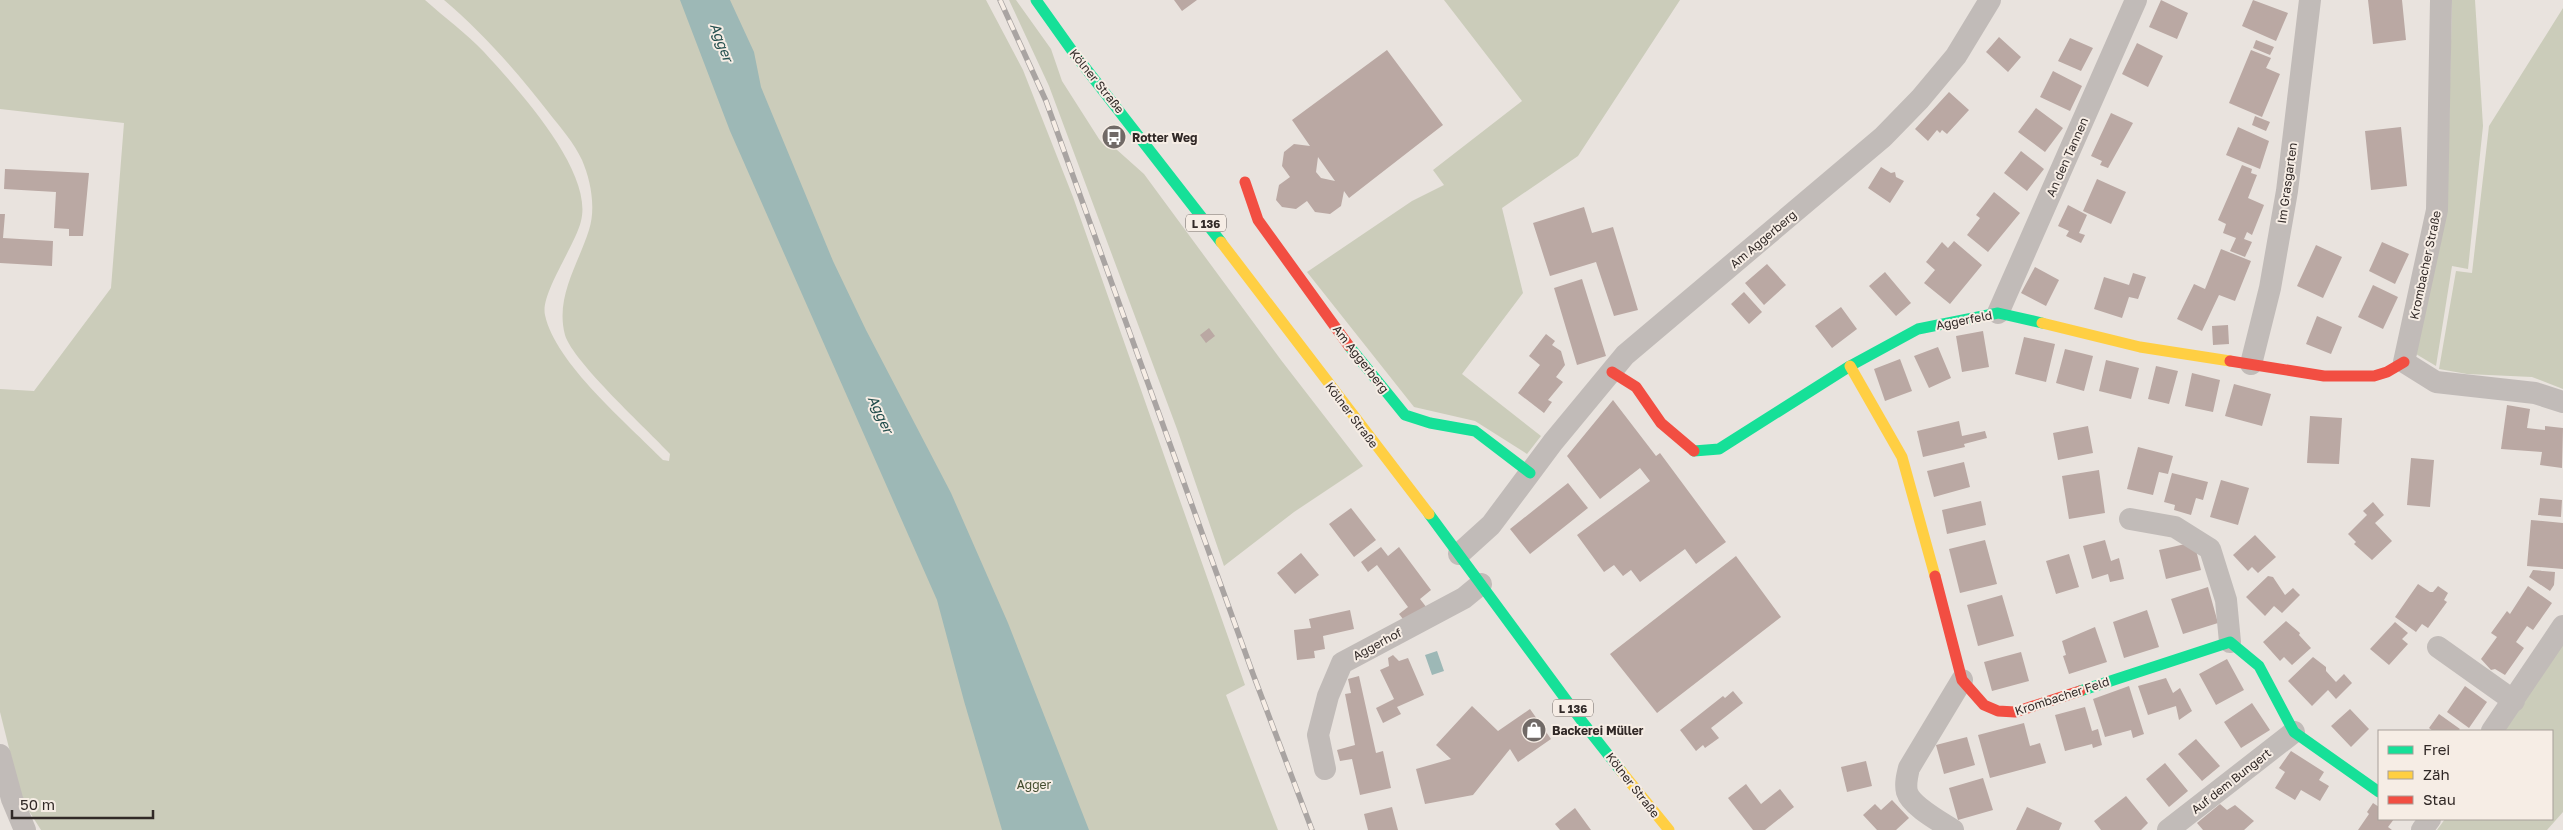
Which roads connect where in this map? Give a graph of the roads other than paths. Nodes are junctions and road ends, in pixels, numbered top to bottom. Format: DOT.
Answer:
graph roads {
  1 [pos="1036,0"];
  2 [pos="1990,0"];
  3 [pos="2136,0"];
  4 [pos="2310,0"];
  5 [pos="2441,0"];
  6 [pos="1245,182"];
  7 [pos="1998,313"];
  8 [pos="2404,362"];
  9 [pos="2251,364"];
  10 [pos="1850,366"];
  11 [pos="1612,372"];
  12 [pos="2563,402"];
  13 [pos="1530,473"];
  14 [pos="2130,519"];
  15 [pos="1459,554"];
  16 [pos="1480,584"];
  17 [pos="2563,626"];
  18 [pos="2230,642"];
  19 [pos="2438,647"];
  20 [pos="1962,680"];
  21 [pos="2514,701"];
  22 [pos="2493,730"];
  23 [pos="2294,732"];
  24 [pos="0,755"];
  25 [pos="1325,768"];
  26 [pos="2378,791"];
  27 [pos="25,830"];
  28 [pos="1668,830"];
  29 [pos="1954,830"];
  30 [pos="2168,830"];
  1 -- 15 [label="street, Kölner Straße / L 136"];
  2 -- 11 [label="street, Am Aggerberg"];
  3 -- 7 [label="street, An den Tannen"];
  4 -- 9 [label="street, Im Grasgarten"];
  5 -- 8 [label="street, Krombacher Straße"];
  6 -- 13 [label="street, Am Aggerberg"];
  7 -- 9 [label="street, Aggerfeld"];
  7 -- 10 [label="street, Aggerfeld"];
  8 -- 9 [label="street, Aggerfeld"];
  8 -- 12 [label="street"];
  10 -- 11 [label="street, Aggerfeld"];
  10 -- 20 [label="street, Krombacher Feld"];
  11 -- 13 [label="street, Am Aggerberg"];
  13 -- 15 [label="street, Am Aggerberg"];
  14 -- 18 [label="street"];
  15 -- 16 [label="street, Kölner Straße / L 136"];
  16 -- 25 [label="street, Aggerhof"];
  16 -- 28 [label="street, Kölner Straße / L 136"];
  17 -- 21 [label="street"];
  18 -- 20 [label="street, Krombacher Feld"];
  18 -- 23 [label="street"];
  19 -- 21 [label="street"];
  20 -- 29 [label="street"];
  21 -- 22 [label="street"];
  23 -- 26 [label="street"];
  23 -- 30 [label="street, Auf dem Bungert"];
  24 -- 27 [label="street"];
}
